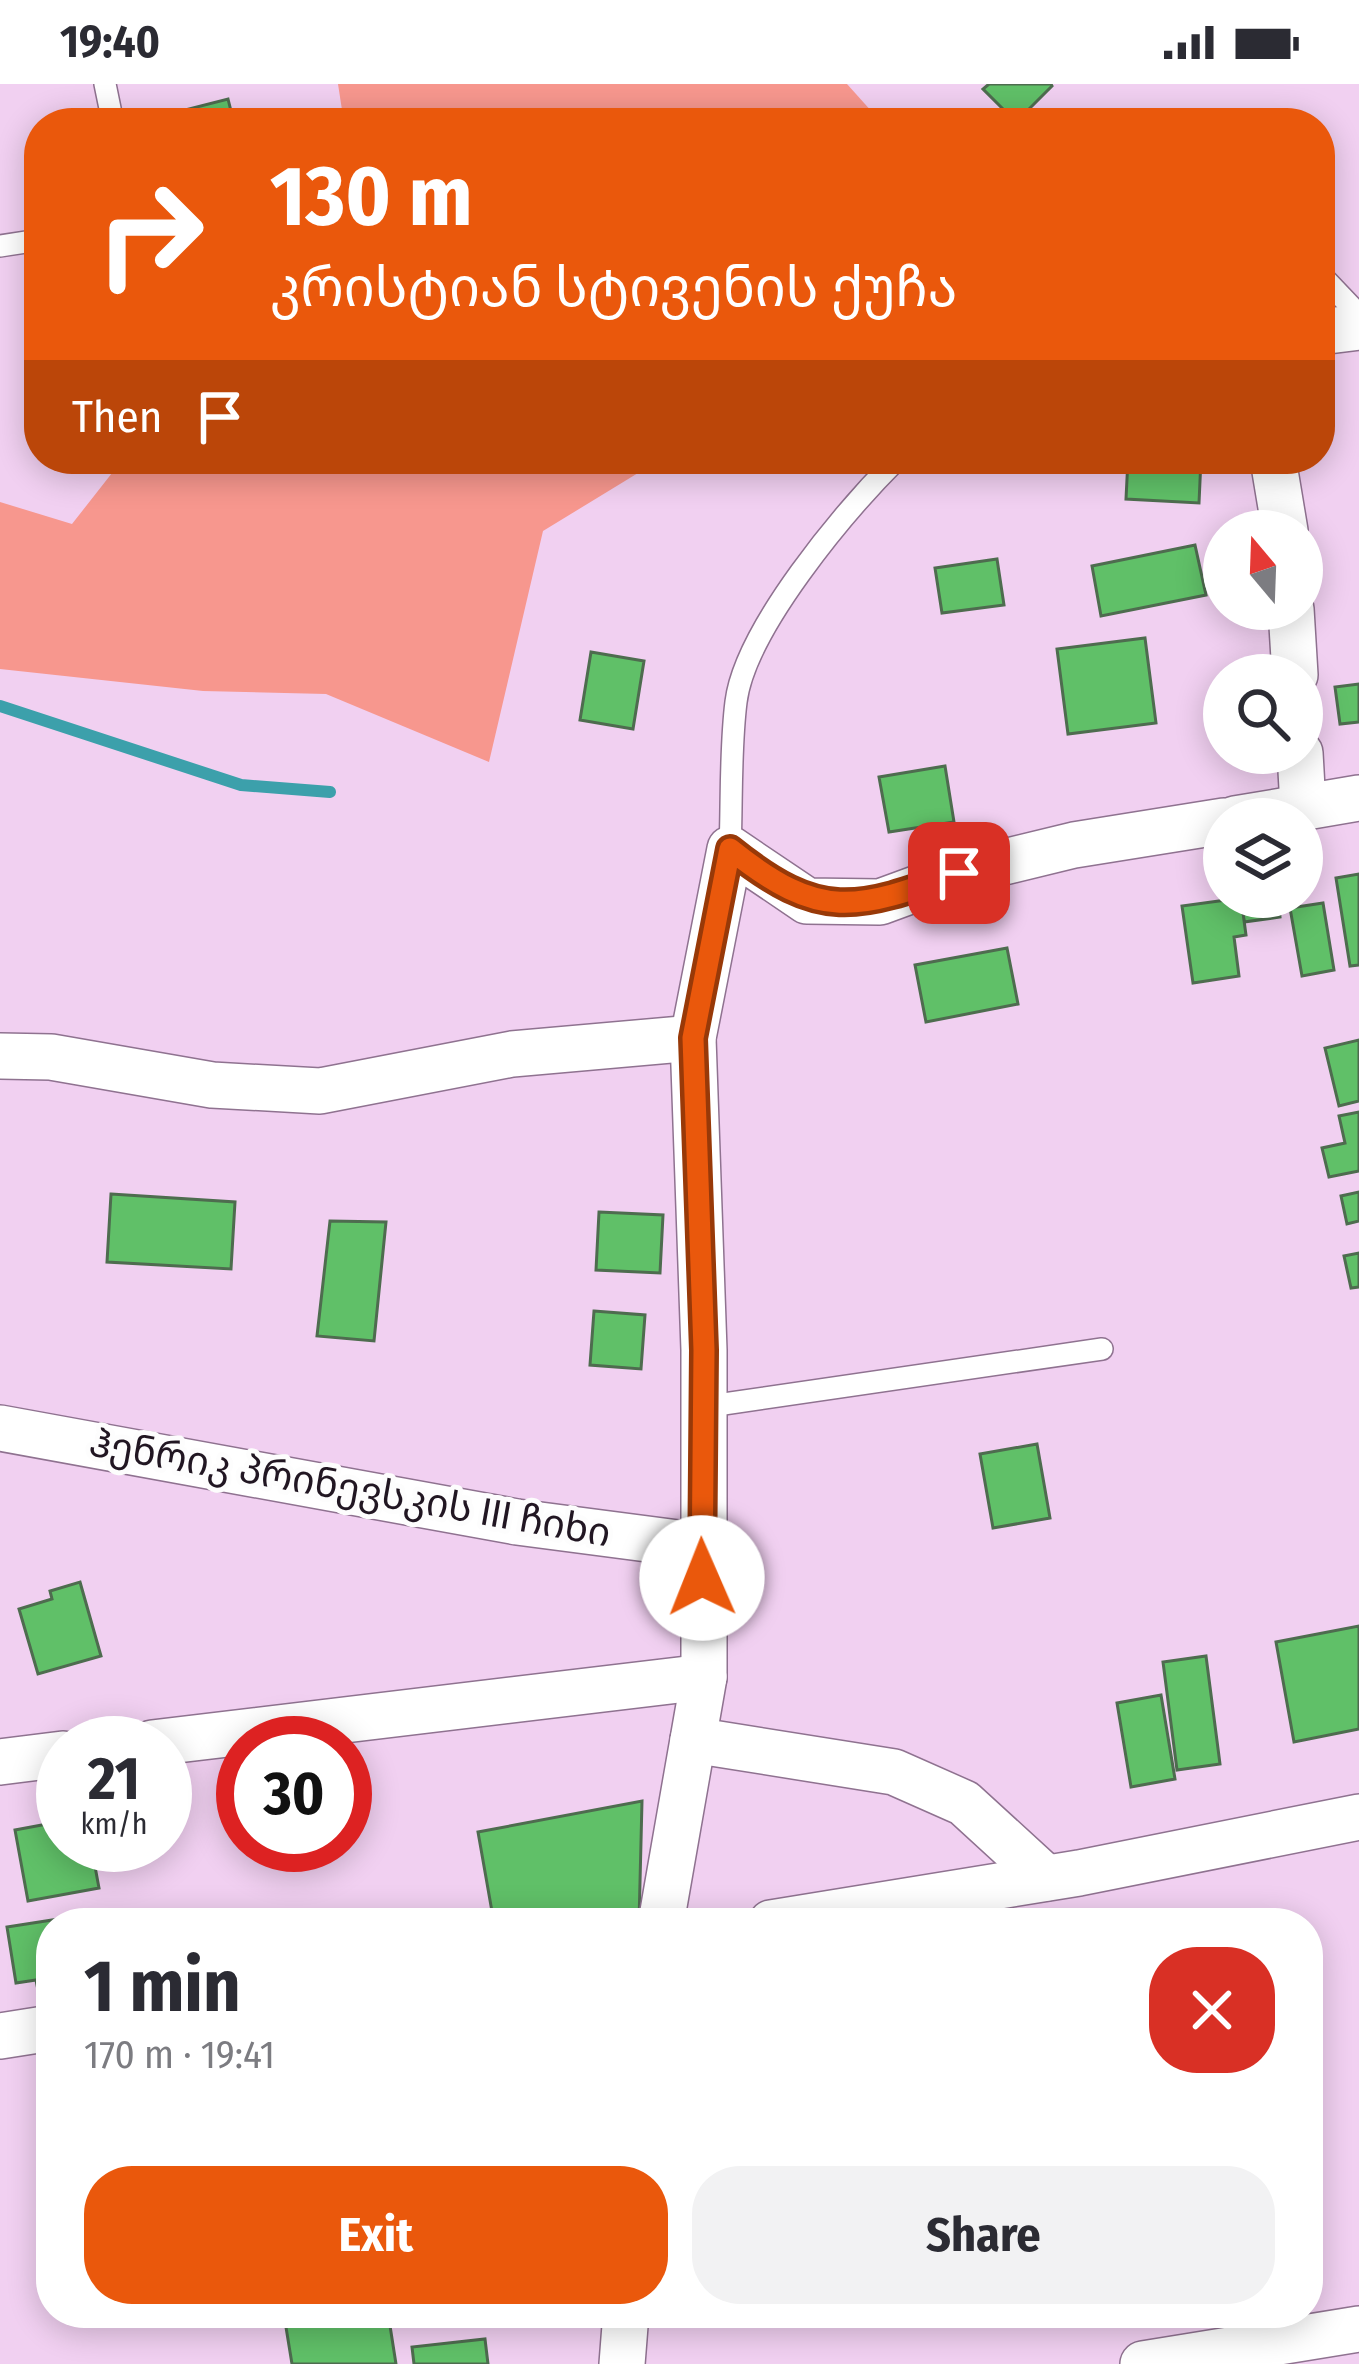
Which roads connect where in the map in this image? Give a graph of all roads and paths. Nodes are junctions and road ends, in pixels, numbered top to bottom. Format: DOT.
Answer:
graph roads {
  1 [pos="1335,290"];
  2 [pos="1359,315"];
  3 [pos="882,474"];
  4 [pos="1276,474"];
  5 [pos="1282,510"];
  6 [pos="1359,798"];
  7 [pos="1323,803"];
  8 [pos="1203,824"];
  9 [pos="730,849"];
  10 [pos="693,1038"];
  11 [pos="0,1055"];
  12 [pos="1102,1349"];
  13 [pos="703,1407"];
  14 [pos="0,1428"];
  15 [pos="701,1546"];
  16 [pos="704,1677"];
  17 [pos="192,1738"];
  18 [pos="693,1740"];
  19 [pos="36,1757"];
  20 [pos="0,1762"];
  21 [pos="1359,1817"];
  22 [pos="1046,1878"];
  23 [pos="664,1908"];
  24 [pos="862,1908"];
  25 [pos="36,2030"];
  26 [pos="0,2036"];
  27 [pos="625,2328"];
  28 [pos="1359,2329"];
  29 [pos="622,2364"];
  30 [pos="1143,2364"];
  1 -- 2 [label="lane"];
  3 -- 9 [label="lane"];
  4 -- 5 [label="street"];
  6 -- 7 [label="street"];
  8 -- 9 [label="street"];
  9 -- 10 [label="street"];
  10 -- 11 [label="street"];
  10 -- 13 [label="street"];
  12 -- 13 [label="lane"];
  13 -- 15 [label="street"];
  14 -- 15 [label="street, ჰენრიკ პრინევსკის III ჩიხი"];
  15 -- 16 [label="street"];
  16 -- 17 [label="street"];
  16 -- 18 [label="street"];
  18 -- 22 [label="street"];
  18 -- 23 [label="street"];
  19 -- 20 [label="street"];
  21 -- 22 [label="street"];
  22 -- 24 [label="street"];
  25 -- 26 [label="street"];
  27 -- 29 [label="street"];
  28 -- 30 [label="street"];
}
